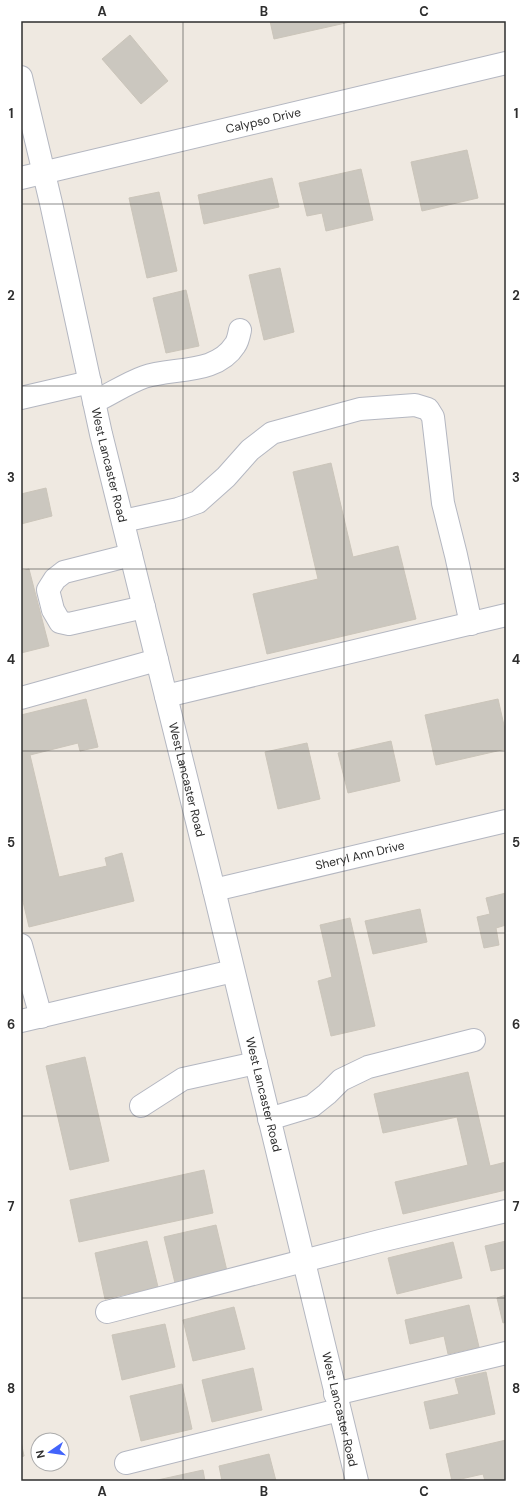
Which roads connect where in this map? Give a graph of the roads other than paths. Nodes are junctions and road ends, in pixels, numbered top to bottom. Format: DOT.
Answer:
graph roads {
  1 [pos="506,63"];
  2 [pos="21,77"];
  3 [pos="44,172"];
  4 [pos="21,178"];
  5 [pos="240,330"];
  6 [pos="92,392"];
  7 [pos="21,398"];
  8 [pos="123,521"];
  9 [pos="131,555"];
  10 [pos="144,607"];
  11 [pos="506,615"];
  12 [pos="471,624"];
  13 [pos="157,660"];
  14 [pos="166,696"];
  15 [pos="21,698"];
  16 [pos="506,821"];
  17 [pos="214,890"];
  18 [pos="21,945"];
  19 [pos="233,970"];
  20 [pos="31,1019"];
  21 [pos="474,1040"];
  22 [pos="256,1063"];
  23 [pos="141,1106"];
  24 [pos="269,1119"];
  25 [pos="506,1210"];
  26 [pos="304,1262"];
  27 [pos="107,1312"];
  28 [pos="506,1353"];
  29 [pos="338,1402"];
  30 [pos="126,1463"];
  31 [pos="357,1481"];
  1 -- 3 [label="street, Calypso Drive"];
  2 -- 3 [label="street, West Lancaster Road"];
  3 -- 4 [label="street, Calypso Drive"];
  3 -- 6 [label="street, West Lancaster Road"];
  5 -- 6 [label="street"];
  6 -- 7 [label="street"];
  6 -- 8 [label="street, West Lancaster Road"];
  8 -- 9 [label="street, West Lancaster Road"];
  8 -- 12 [label="street"];
  9 -- 10 [label="street, West Lancaster Road"];
  9 -- 10 [label="street"];
  10 -- 13 [label="street, West Lancaster Road"];
  11 -- 12 [label="street"];
  12 -- 14 [label="street"];
  13 -- 14 [label="street, West Lancaster Road"];
  13 -- 15 [label="street"];
  14 -- 17 [label="street, West Lancaster Road"];
  16 -- 17 [label="street, Sheryl Ann Drive"];
  17 -- 19 [label="street, West Lancaster Road"];
  18 -- 20 [label="street"];
  19 -- 20 [label="street"];
  19 -- 22 [label="street, West Lancaster Road"];
  21 -- 24 [label="street"];
  22 -- 23 [label="street"];
  22 -- 24 [label="street, West Lancaster Road"];
  24 -- 26 [label="street, West Lancaster Road"];
  25 -- 26 [label="street"];
  26 -- 27 [label="street"];
  26 -- 29 [label="street, West Lancaster Road"];
  28 -- 29 [label="street"];
  29 -- 30 [label="street"];
  29 -- 31 [label="street, West Lancaster Road"];
}
